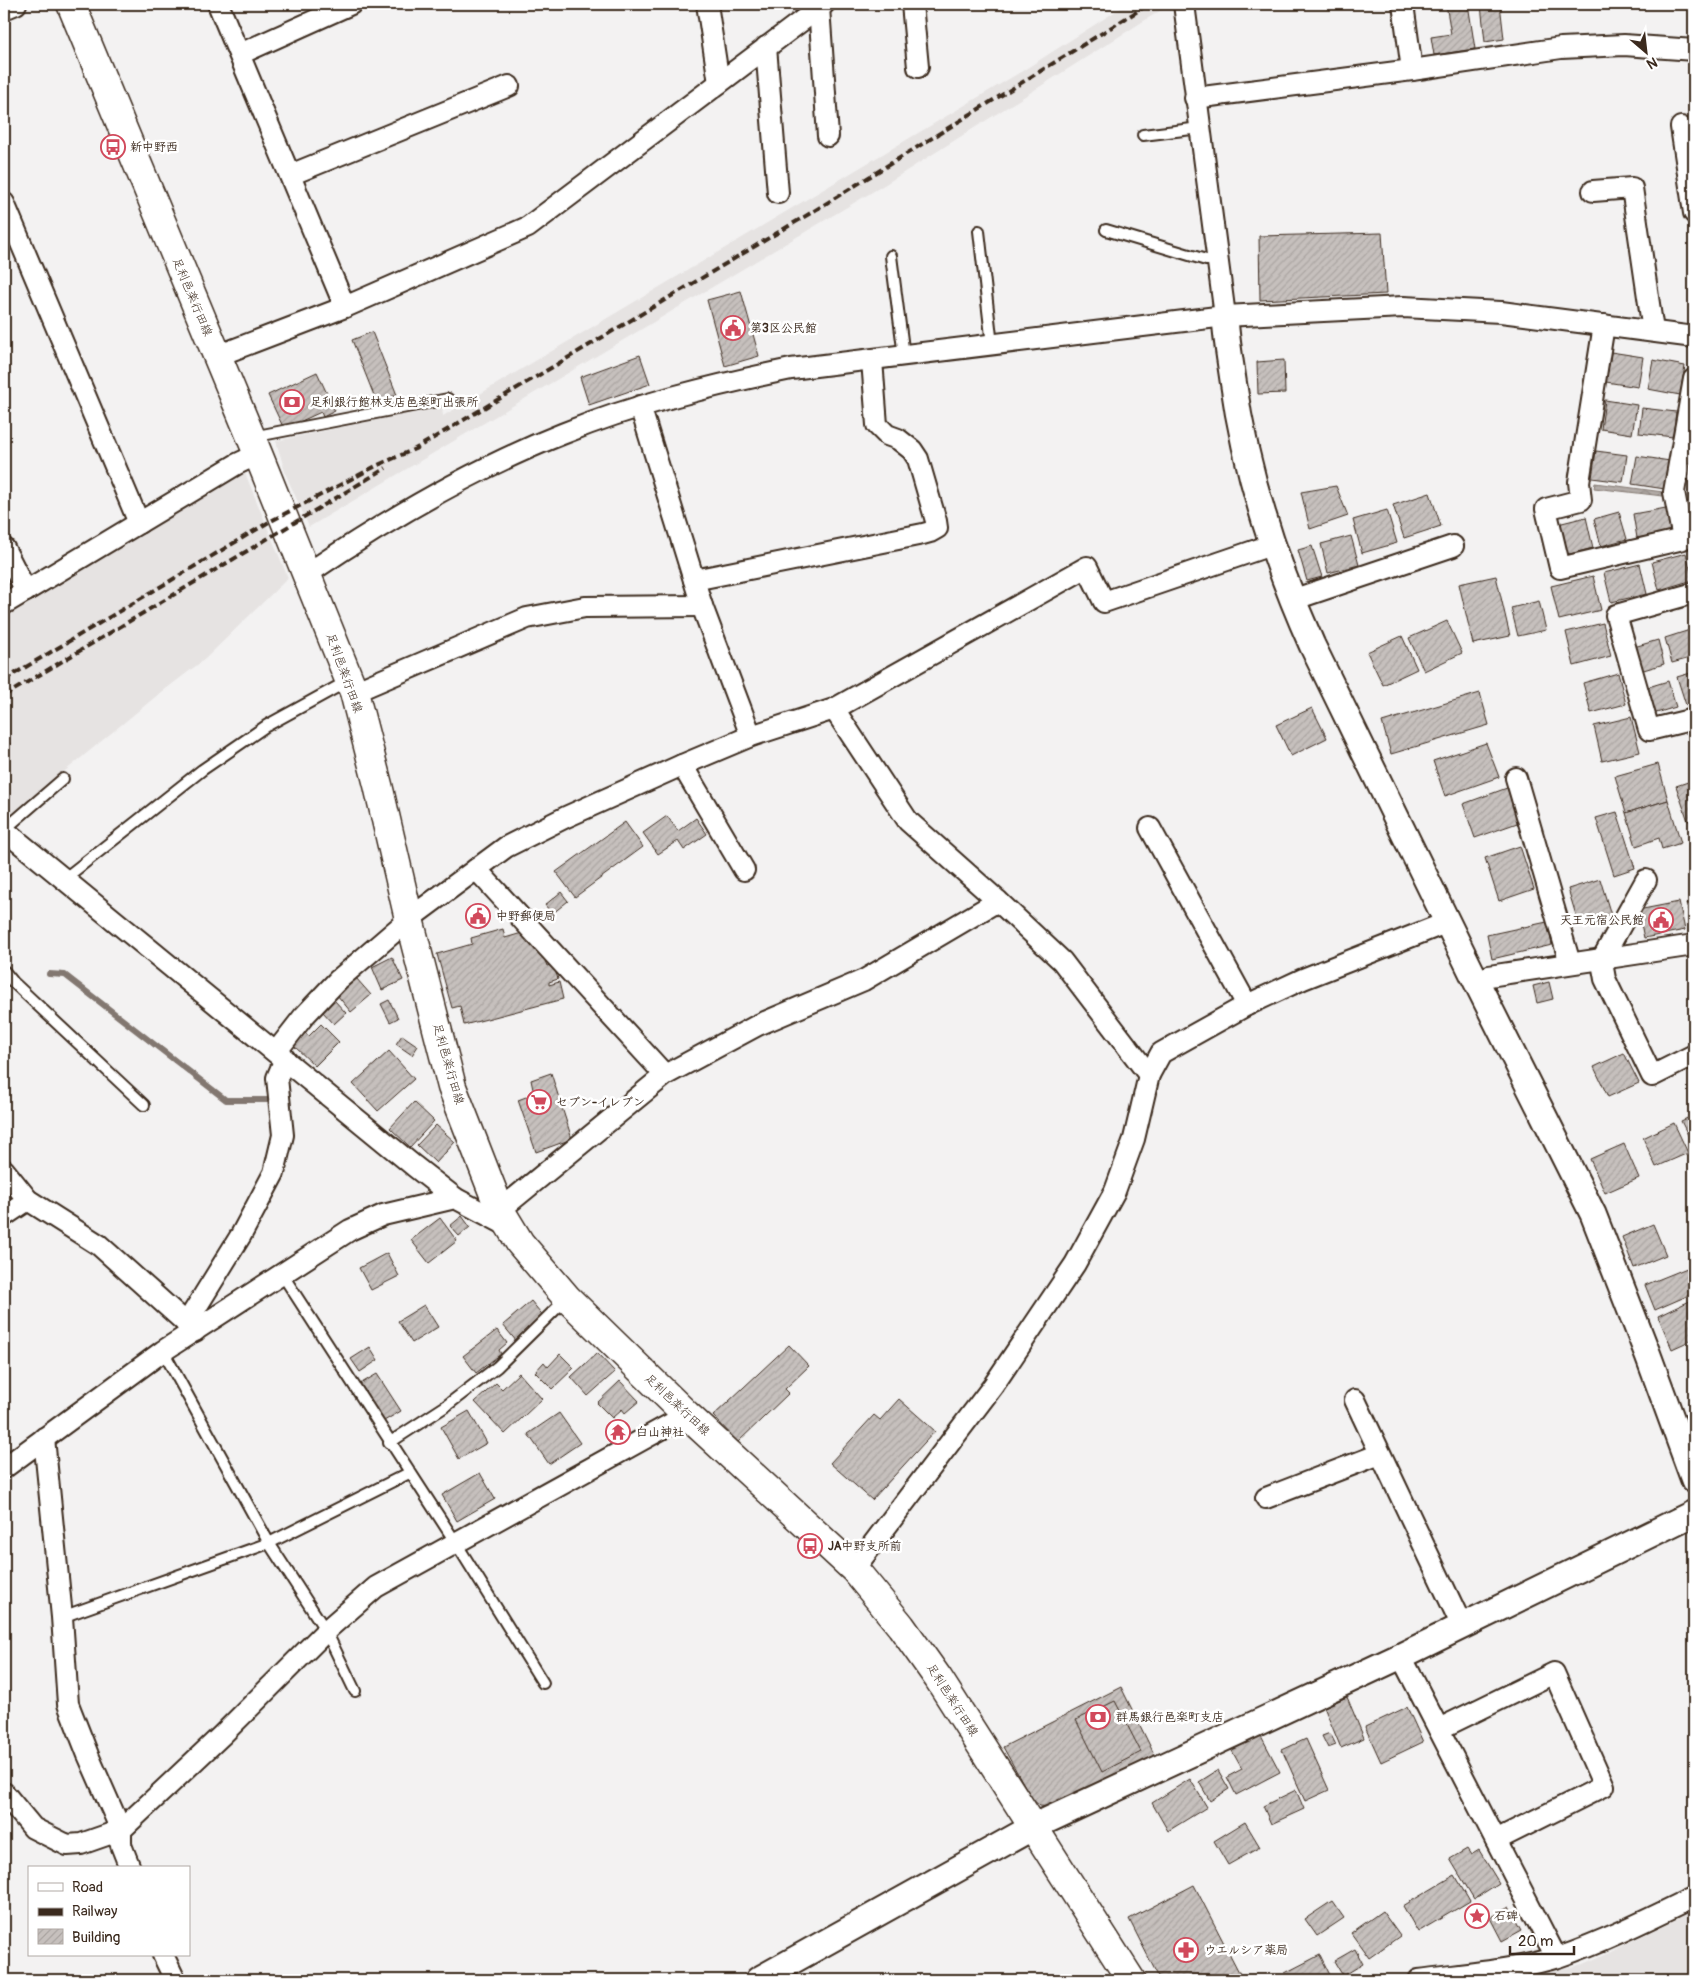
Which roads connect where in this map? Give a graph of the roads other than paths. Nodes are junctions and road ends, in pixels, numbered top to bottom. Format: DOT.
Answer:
graph roads {
  1 [pos="16,4"];
  2 [pos="70,4"];
  3 [pos="218,4"];
  4 [pos="351,4"];
  5 [pos="707,4"];
  6 [pos="912,4"];
  7 [pos="1184,4"];
  8 [pos="1403,4"];
  9 [pos="821,6"];
  10 [pos="4,9"];
  11 [pos="766,47"];
  12 [pos="1694,50"];
  13 [pos="240,54"];
  14 [pos="918,67"];
  15 [pos="1412,70"];
  16 [pos="719,83"];
  17 [pos="509,86"];
  18 [pos="1195,98"];
  19 [pos="1681,126"];
  20 [pos="1200,128"];
  21 [pos="1143,135"];
  22 [pos="828,136"];
  23 [pos="290,175"];
  24 [pos="1594,191"];
  25 [pos="778,193"];
  26 [pos="4,203"];
  27 [pos="1694,213"];
  28 [pos="1106,230"];
  29 [pos="978,231"];
  30 [pos="891,256"];
  31 [pos="1218,260"];
  32 [pos="345,306"];
  33 [pos="1226,316"];
  34 [pos="1604,325"];
  35 [pos="1653,331"];
  36 [pos="1694,337"];
  37 [pos="992,345"];
  38 [pos="217,356"];
  39 [pos="904,356"];
  40 [pos="872,360"];
  41 [pos="1694,380"];
  42 [pos="448,399"];
  43 [pos="640,406"];
  44 [pos="254,446"];
  45 [pos="139,523"];
  46 [pos="1271,545"];
  47 [pos="1453,546"];
  48 [pos="4,548"];
  49 [pos="307,574"];
  50 [pos="694,580"];
  51 [pos="26,591"];
  52 [pos="1694,594"];
  53 [pos="1292,600"];
  54 [pos="4,604"];
  55 [pos="702,606"];
  56 [pos="351,686"];
  57 [pos="834,709"];
  58 [pos="1694,718"];
  59 [pos="751,736"];
  60 [pos="682,765"];
  61 [pos="1516,778"];
  62 [pos="63,779"];
  63 [pos="1150,828"];
  64 [pos="4,830"];
  65 [pos="476,869"];
  66 [pos="744,870"];
  67 [pos="64,879"];
  68 [pos="1646,880"];
  69 [pos="998,901"];
  70 [pos="409,920"];
  71 [pos="1448,922"];
  72 [pos="1694,945"];
  73 [pos="1602,959"];
  74 [pos="1570,963"];
  75 [pos="4,971"];
  76 [pos="1476,981"];
  77 [pos="1247,1005"];
  78 [pos="280,1055"];
  79 [pos="1694,1055"];
  80 [pos="665,1075"];
  81 [pos="1149,1075"];
  82 [pos="144,1104"];
  83 [pos="4,1170"];
  84 [pos="455,1198"];
  85 [pos="28,1200"];
  86 [pos="4,1216"];
  87 [pos="504,1218"];
  88 [pos="282,1274"];
  89 [pos="567,1298"];
  90 [pos="190,1327"];
  91 [pos="163,1351"];
  92 [pos="1355,1400"];
  93 [pos="687,1415"];
  94 [pos="44,1438"];
  95 [pos="389,1442"];
  96 [pos="1380,1454"];
  97 [pos="4,1468"];
  98 [pos="409,1473"];
  99 [pos="1694,1480"];
  100 [pos="1266,1498"];
  101 [pos="1694,1513"];
  102 [pos="269,1543"];
  103 [pos="456,1544"];
  104 [pos="854,1569"];
  105 [pos="62,1617"];
  106 [pos="1462,1626"];
  107 [pos="326,1631"];
  108 [pos="1401,1656"];
  109 [pos="543,1683"];
  110 [pos="355,1691"];
  111 [pos="1438,1729"];
  112 [pos="4,1792"];
  113 [pos="1033,1827"];
  114 [pos="121,1830"];
  115 [pos="1496,1840"];
  116 [pos="129,1866"];
  117 [pos="1694,1897"];
  118 [pos="163,1956"];
  119 [pos="1556,1957"];
  120 [pos="175,1980"];
  121 [pos="758,1980"];
  122 [pos="1131,1980"];
  123 [pos="1419,1980"];
  1 -- 10 [label="street"];
  2 -- 38 [label="main road, 足利邑楽行田線"];
  3 -- 13 [label="street"];
  4 -- 13 [label="street"];
  5 -- 16 [label="street"];
  6 -- 14 [label="street"];
  7 -- 18 [label="street"];
  8 -- 15 [label="street"];
  9 -- 11 [label="street"];
  9 -- 22 [label="street"];
  11 -- 16 [label="street"];
  11 -- 25 [label="street"];
  12 -- 15 [label="street"];
  13 -- 23 [label="street"];
  15 -- 18 [label="street"];
  16 -- 32 [label="street"];
  17 -- 23 [label="street"];
  18 -- 20 [label="street"];
  19 -- 27 [label="street"];
  20 -- 21 [label="lane"];
  20 -- 31 [label="street"];
  23 -- 32 [label="street"];
  24 -- 35 [label="street"];
  26 -- 45 [label="street"];
  28 -- 31 [label="lane"];
  29 -- 37 [label="lane"];
  30 -- 39 [label="lane"];
  31 -- 33 [label="street"];
  32 -- 38 [label="street"];
  33 -- 34 [label="street"];
  33 -- 37 [label="street"];
  33 -- 46 [label="street"];
  34 -- 35 [label="street"];
  34 -- 41 [label="street"];
  35 -- 36 [label="street"];
  37 -- 39 [label="street"];
  38 -- 44 [label="main road, 足利邑楽行田線"];
  39 -- 40 [label="street"];
  40 -- 43 [label="street"];
  40 -- 50 [label="street"];
  42 -- 44 [label="lane"];
  43 -- 49 [label="street"];
  43 -- 50 [label="street"];
  44 -- 45 [label="street"];
  44 -- 49 [label="main road, 足利邑楽行田線"];
  45 -- 51 [label="street"];
  46 -- 53 [label="street"];
  46 -- 57 [label="street"];
  47 -- 53 [label="street"];
  48 -- 51 [label="street"];
  49 -- 56 [label="main road, 足利邑楽行田線"];
  50 -- 55 [label="street"];
  51 -- 54 [label="street"];
  52 -- 58 [label="street"];
  53 -- 71 [label="street"];
  55 -- 56 [label="street"];
  55 -- 59 [label="street"];
  56 -- 67 [label="lane"];
  56 -- 70 [label="main road, 足利邑楽行田線"];
  57 -- 59 [label="street"];
  57 -- 69 [label="street"];
  59 -- 60 [label="street"];
  60 -- 65 [label="street"];
  60 -- 66 [label="street"];
  61 -- 74 [label="street"];
  62 -- 64 [label="lane"];
  63 -- 77 [label="street"];
  64 -- 67 [label="street"];
  65 -- 70 [label="street"];
  65 -- 80 [label="street"];
  67 -- 78 [label="street"];
  68 -- 73 [label="street"];
  69 -- 80 [label="street"];
  69 -- 81 [label="street"];
  70 -- 78 [label="street"];
  70 -- 87 [label="main road, 足利邑楽行田線"];
  71 -- 76 [label="street"];
  71 -- 77 [label="street"];
  72 -- 73 [label="street"];
  73 -- 74 [label="street"];
  73 -- 79 [label="street"];
  74 -- 76 [label="street"];
  75 -- 82 [label="lane"];
  76 -- 99 [label="street"];
  77 -- 81 [label="street"];
  78 -- 84 [label="street"];
  78 -- 90 [label="street"];
  80 -- 87 [label="street"];
  81 -- 104 [label="street"];
  83 -- 85 [label="street"];
  84 -- 87 [label="street"];
  84 -- 88 [label="street"];
  85 -- 86 [label="street"];
  85 -- 90 [label="street"];
  87 -- 89 [label="main road, 足利邑楽行田線"];
  88 -- 90 [label="street"];
  88 -- 95 [label="lane"];
  89 -- 93 [label="main road, 足利邑楽行田線"];
  89 -- 95 [label="lane"];
  90 -- 91 [label="street"];
  91 -- 94 [label="street"];
  91 -- 102 [label="lane"];
  92 -- 96 [label="street"];
  93 -- 103 [label="street"];
  93 -- 104 [label="main road, 足利邑楽行田線"];
  94 -- 97 [label="street"];
  94 -- 105 [label="street"];
  95 -- 98 [label="lane"];
  96 -- 100 [label="street"];
  96 -- 106 [label="street"];
  98 -- 102 [label="lane"];
  98 -- 103 [label="lane"];
  101 -- 106 [label="street"];
  102 -- 105 [label="lane"];
  102 -- 107 [label="lane"];
  103 -- 107 [label="street"];
  103 -- 109 [label="lane"];
  104 -- 113 [label="main road, 足利邑楽行田線"];
  105 -- 114 [label="street"];
  106 -- 108 [label="street"];
  107 -- 110 [label="lane"];
  107 -- 114 [label="street"];
  108 -- 111 [label="street"];
  108 -- 113 [label="street"];
  111 -- 115 [label="street"];
  111 -- 115 [label="street"];
  112 -- 114 [label="street"];
  113 -- 121 [label="street"];
  113 -- 122 [label="main road, 足利邑楽行田線"];
  114 -- 116 [label="street"];
  115 -- 119 [label="street"];
  117 -- 119 [label="street"];
  118 -- 120 [label="street"];
  119 -- 123 [label="street"];
}
